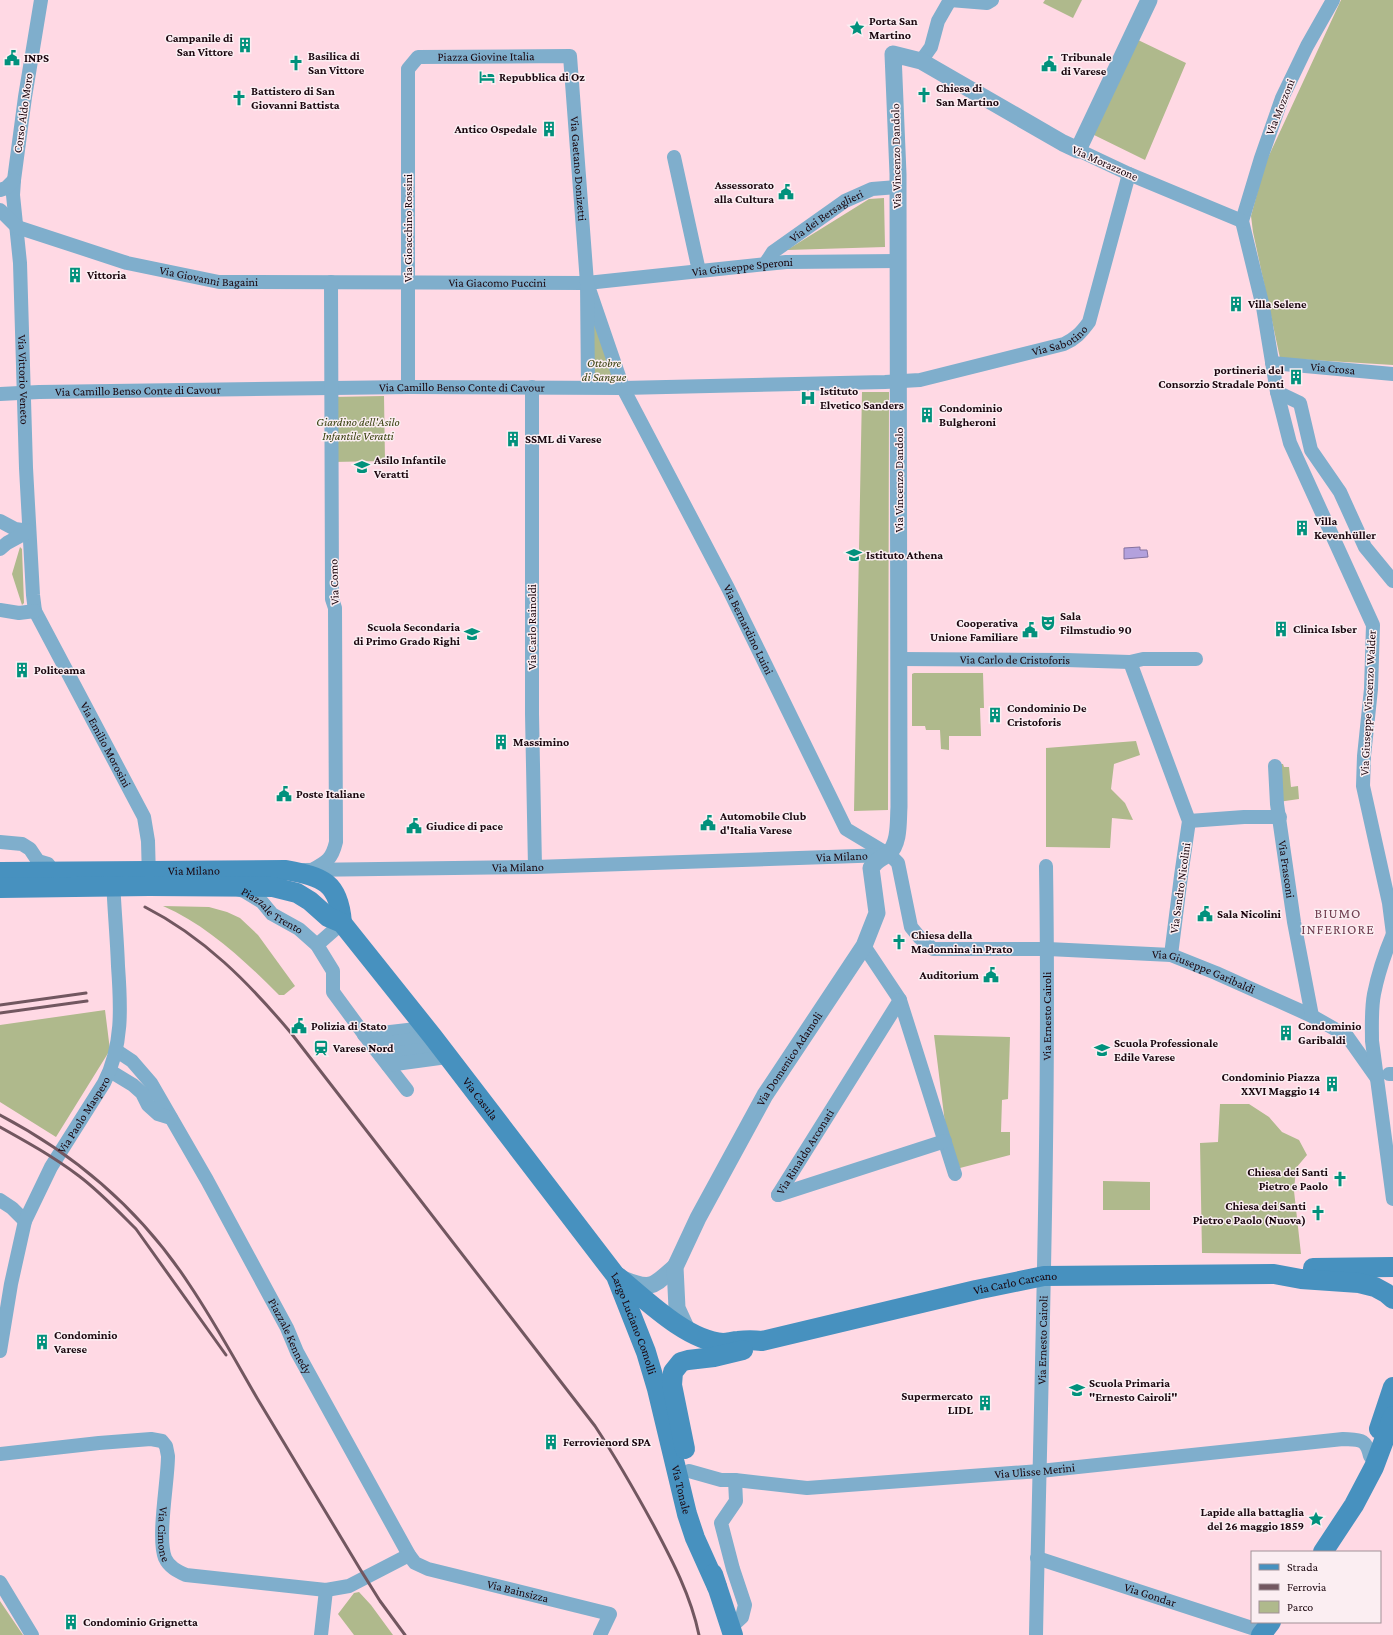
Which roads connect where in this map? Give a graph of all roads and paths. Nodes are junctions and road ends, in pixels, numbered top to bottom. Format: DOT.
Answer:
graph roads {
  1 [pos="41,0"];
  2 [pos="950,0"];
  3 [pos="992,0"];
  4 [pos="1150,0"];
  5 [pos="1333,0"];
  6 [pos="893,54"];
  7 [pos="570,56"];
  8 [pos="921,61"];
  9 [pos="408,69"];
  10 [pos="1078,150"];
  11 [pos="674,157"];
  12 [pos="1129,174"];
  13 [pos="14,180"];
  14 [pos="897,187"];
  15 [pos="0,190"];
  16 [pos="0,210"];
  17 [pos="1242,221"];
  18 [pos="16,227"];
  19 [pos="898,260"];
  20 [pos="765,264"];
  21 [pos="698,271"];
  22 [pos="408,281"];
  23 [pos="331,282"];
  24 [pos="587,283"];
  25 [pos="1272,363"];
  26 [pos="1393,374"];
  27 [pos="899,382"];
  28 [pos="410,387"];
  29 [pos="532,387"];
  30 [pos="588,387"];
  31 [pos="623,388"];
  32 [pos="331,389"];
  33 [pos="1277,392"];
  34 [pos="24,393"];
  35 [pos="0,394"];
  36 [pos="0,521"];
  37 [pos="29,531"];
  38 [pos="0,549"];
  39 [pos="1393,581"];
  40 [pos="0,610"];
  41 [pos="35,611"];
  42 [pos="900,659"];
  43 [pos="1196,659"];
  44 [pos="1137,661"];
  45 [pos="1275,766"];
  46 [pos="1279,811"];
  47 [pos="1189,821"];
  48 [pos="0,842"];
  49 [pos="887,855"];
  50 [pos="1046,866"];
  51 [pos="535,867"];
  52 [pos="286,870"];
  53 [pos="311,870"];
  54 [pos="53,871"];
  55 [pos="0,872"];
  56 [pos="149,878"];
  57 [pos="113,879"];
  58 [pos="223,886"];
  59 [pos="260,886"];
  60 [pos="0,888"];
  61 [pos="342,923"];
  62 [pos="1393,934"];
  63 [pos="317,945"];
  64 [pos="864,946"];
  65 [pos="1048,949"];
  66 [pos="1171,955"];
  67 [pos="900,1000"];
  68 [pos="1312,1016"];
  69 [pos="436,1042"];
  70 [pos="376,1050"];
  71 [pos="116,1051"];
  72 [pos="110,1071"];
  73 [pos="1384,1075"];
  74 [pos="407,1090"];
  75 [pos="171,1118"];
  76 [pos="945,1141"];
  77 [pos="954,1174"];
  78 [pos="1393,1199"];
  79 [pos="0,1200"];
  80 [pos="25,1221"];
  81 [pos="675,1267"];
  82 [pos="1388,1267"];
  83 [pos="1274,1274"];
  84 [pos="616,1276"];
  85 [pos="1044,1276"];
  86 [pos="1386,1294"];
  87 [pos="688,1332"];
  88 [pos="762,1341"];
  89 [pos="0,1350"];
  90 [pos="695,1358"];
  91 [pos="664,1387"];
  92 [pos="1393,1387"];
  93 [pos="1388,1420"];
  94 [pos="0,1454"];
  95 [pos="1370,1456"];
  96 [pos="689,1471"];
  97 [pos="1040,1471"];
  98 [pos="735,1480"];
  99 [pos="1364,1484"];
  100 [pos="1324,1551"];
  101 [pos="408,1555"];
  102 [pos="1037,1558"];
  103 [pos="0,1582"];
  104 [pos="717,1587"];
  105 [pos="326,1590"];
  106 [pos="1265,1630"];
  107 [pos="732,1632"];
  108 [pos="32,1635"];
  109 [pos="321,1635"];
  110 [pos="600,1635"];
  111 [pos="1036,1635"];
  1 -- 13 [label="street, Corso Aldo Moro"];
  2 -- 3 [label="street"];
  2 -- 8 [label="street"];
  4 -- 10 [label="street"];
  5 -- 17 [label="street, Via Mozzoni"];
  6 -- 8 [label="street, Via Morazzone"];
  6 -- 14 [label="street, Via Vincenzo Dandolo"];
  7 -- 9 [label="street, Piazza Giovine Italia"];
  7 -- 24 [label="street, Via Gaetano Donizetti"];
  8 -- 10 [label="street, Via Morazzone"];
  9 -- 22 [label="street, Via Gioacchino Rossini"];
  10 -- 12 [label="street, Via Morazzone"];
  11 -- 21 [label="street"];
  12 -- 17 [label="street, Via Morazzone"];
  12 -- 27 [label="street, Via Sabotino"];
  13 -- 15 [label="street"];
  13 -- 18 [label="street, Corso Aldo Moro"];
  14 -- 19 [label="street, Via Vincenzo Dandolo"];
  14 -- 20 [label="street, Via dei Bersaglieri"];
  16 -- 18 [label="street"];
  17 -- 25 [label="street, Via Giuseppe Vincenzo Walder"];
  18 -- 23 [label="street, Via Giovanni Bagaini"];
  18 -- 34 [label="street, Via Vittorio Veneto"];
  19 -- 20 [label="street, Via Giuseppe Speroni"];
  19 -- 27 [label="street, Via Vincenzo Dandolo"];
  20 -- 21 [label="street, Via Giuseppe Speroni"];
  21 -- 24 [label="street, Via Giuseppe Speroni"];
  22 -- 23 [label="street, Via Giovanni Bagaini"];
  22 -- 24 [label="street, Via Giacomo Puccini"];
  22 -- 28 [label="street, Via Gioacchino Rossini"];
  23 -- 32 [label="street, Via Como"];
  24 -- 30 [label="street"];
  24 -- 31 [label="street, Via Bernardino Luini"];
  25 -- 26 [label="street, Via Crosa"];
  25 -- 33 [label="street, Via Giuseppe Vincenzo Walder"];
  27 -- 31 [label="street, Via Camillo Benso Conte di Cavour"];
  27 -- 42 [label="street, Via Vincenzo Dandolo"];
  28 -- 29 [label="street, Via Camillo Benso Conte di Cavour"];
  28 -- 32 [label="street, Via Camillo Benso Conte di Cavour"];
  29 -- 30 [label="street, Via Camillo Benso Conte di Cavour"];
  29 -- 51 [label="street, Via Carlo Rainoldi"];
  30 -- 31 [label="street, Via Camillo Benso Conte di Cavour"];
  31 -- 49 [label="street, Via Bernardino Luini"];
  32 -- 34 [label="street, Via Camillo Benso Conte di Cavour"];
  32 -- 53 [label="street, Via Como"];
  33 -- 39 [label="street"];
  33 -- 62 [label="street, Via Giuseppe Vincenzo Walder"];
  34 -- 35 [label="street, Via Camillo Benso Conte di Cavour"];
  34 -- 37 [label="street, Via Vittorio Veneto"];
  36 -- 37 [label="street"];
  37 -- 38 [label="street"];
  37 -- 41 [label="street, Via Vittorio Veneto"];
  40 -- 41 [label="street"];
  41 -- 56 [label="street, Via Emilio Morosini"];
  42 -- 44 [label="street, Via Carlo de Cristoforis"];
  42 -- 49 [label="street, Via Vincenzo Dandolo"];
  43 -- 44 [label="street, Via Carlo de Cristoforis"];
  44 -- 47 [label="street"];
  45 -- 46 [label="street, Via Frasconi"];
  46 -- 47 [label="street"];
  46 -- 68 [label="street, Via Frasconi"];
  47 -- 66 [label="street, Via Sandro Nicolini"];
  48 -- 54 [label="street"];
  49 -- 51 [label="street, Via Milano"];
  49 -- 64 [label="street, Via Domenico Adamoli"];
  49 -- 65 [label="street, Via Giuseppe Garibaldi"];
  50 -- 65 [label="street"];
  51 -- 53 [label="street, Via Milano"];
  52 -- 53 [label="street, Via Milano"];
  52 -- 56 [label="main road, Via Milano"];
  52 -- 61 [label="main road, Via Casula"];
  54 -- 55 [label="main road, Via Milano"];
  54 -- 57 [label="main road, Via Milano"];
  56 -- 57 [label="main road, Via Milano"];
  56 -- 58 [label="main road, Via Milano"];
  57 -- 60 [label="main road, Via Milano"];
  57 -- 71 [label="street, Via Paolo Maspero"];
  58 -- 59 [label="main road, Via Milano"];
  58 -- 63 [label="street, Piazzale Trento"];
  59 -- 61 [label="main road, Via Casula"];
  61 -- 63 [label="street"];
  61 -- 69 [label="main road, Via Casula"];
  62 -- 73 [label="street, Via Giuseppe Vincenzo Walder"];
  63 -- 70 [label="street, Piazzale Trento"];
  64 -- 67 [label="street"];
  64 -- 81 [label="street, Via Domenico Adamoli"];
  65 -- 66 [label="street, Via Giuseppe Garibaldi"];
  65 -- 85 [label="street, Via Ernesto Cairoli"];
  66 -- 68 [label="street, Via Giuseppe Garibaldi"];
  67 -- 76 [label="street"];
  67 -- 76 [label="street, Via Rinaldo Arconati"];
  68 -- 73 [label="street, Via Giuseppe Garibaldi"];
  69 -- 70 [label="street"];
  69 -- 70 [label="street"];
  69 -- 84 [label="main road, Via Casula"];
  70 -- 74 [label="street, Piazzale Trento"];
  71 -- 72 [label="street, Via Paolo Maspero"];
  71 -- 75 [label="street, Piazzale Kennedy"];
  72 -- 75 [label="street"];
  72 -- 80 [label="street, Via Paolo Maspero"];
  73 -- 78 [label="street, Via Giuseppe Vincenzo Walder"];
  75 -- 101 [label="street, Piazzale Kennedy"];
  76 -- 77 [label="street"];
  79 -- 80 [label="street"];
  80 -- 89 [label="street, Via Paolo Maspero"];
  81 -- 84 [label="street, Via Domenico Adamoli"];
  81 -- 87 [label="street, Via Domenico Adamoli"];
  82 -- 83 [label="main road, Via Carlo Carcano"];
  83 -- 85 [label="main road, Via Carlo Carcano"];
  83 -- 86 [label="main road, Via Carlo Carcano"];
  84 -- 87 [label="main road, Largo Luciano Comolli"];
  84 -- 91 [label="main road, Largo Luciano Comolli"];
  85 -- 88 [label="main road, Via Carlo Carcano"];
  85 -- 97 [label="street, Via Ernesto Cairoli"];
  87 -- 88 [label="main road, Via Carlo Carcano"];
  88 -- 90 [label="main road, Via Carlo Carcano"];
  90 -- 91 [label="main road, Largo Luciano Comolli"];
  91 -- 96 [label="main road, Via Tonale"];
  91 -- 104 [label="main road, Via Tonale"];
  92 -- 93 [label="main road"];
  93 -- 95 [label="main road"];
  93 -- 99 [label="main road"];
  94 -- 105 [label="street, Via Cimone"];
  95 -- 97 [label="street, Via Ulisse Merini"];
  95 -- 99 [label="main road"];
  96 -- 98 [label="street, Via Ulisse Merini"];
  96 -- 104 [label="main road, Via Tonale"];
  97 -- 98 [label="street, Via Ulisse Merini"];
  97 -- 102 [label="street, Via Ernesto Cairoli"];
  98 -- 107 [label="street, Via Tonale"];
  99 -- 100 [label="main road"];
  101 -- 105 [label="street, Via Cimone"];
  101 -- 110 [label="street, Via Bainsizza"];
  102 -- 106 [label="street, Via Gondar"];
  102 -- 111 [label="street, Via Ernesto Cairoli"];
  103 -- 108 [label="street"];
  104 -- 107 [label="main road, Via Tonale"];
  105 -- 109 [label="street"];
}
